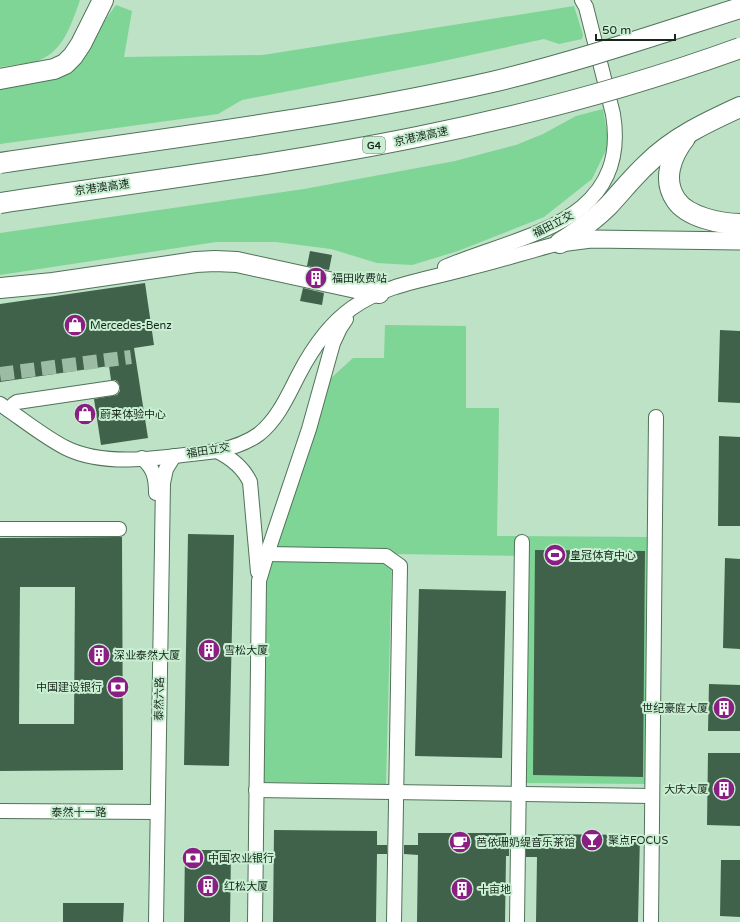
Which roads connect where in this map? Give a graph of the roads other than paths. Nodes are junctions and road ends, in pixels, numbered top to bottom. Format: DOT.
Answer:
graph roads {
  1 [pos="103,0"];
  2 [pos="582,0"];
  3 [pos="740,8"];
  4 [pos="740,48"];
  5 [pos="0,79"];
  6 [pos="736,109"];
  7 [pos="690,132"];
  8 [pos="0,163"];
  9 [pos="0,203"];
  10 [pos="737,232"];
  11 [pos="560,243"];
  12 [pos="406,284"];
  13 [pos="0,288"];
  14 [pos="371,297"];
  15 [pos="112,388"];
  16 [pos="5,407"];
  17 [pos="656,417"];
  18 [pos="217,451"];
  19 [pos="174,456"];
  20 [pos="142,458"];
  21 [pos="0,529"];
  22 [pos="119,529"];
  23 [pos="522,542"];
  24 [pos="267,554"];
  25 [pos="259,580"];
  26 [pos="256,790"];
  27 [pos="396,792"];
  28 [pos="519,794"];
  29 [pos="652,796"];
  30 [pos="0,811"];
  31 [pos="154,812"];
  32 [pos="149,922"];
  33 [pos="156,922"];
  34 [pos="255,922"];
  35 [pos="394,922"];
  36 [pos="517,922"];
  37 [pos="651,922"];
  1 -- 5 [label="highway"];
  2 -- 12 [label="street, 福田立交"];
  3 -- 8 [label="highway, bridge"];
  4 -- 9 [label="highway, 京港澳高速 / G4, bridge"];
  6 -- 7 [label="highway"];
  7 -- 10 [label="highway"];
  7 -- 11 [label="highway"];
  10 -- 11 [label="main road"];
  11 -- 12 [label="street, 福田立交"];
  12 -- 14 [label="street, 福田立交"];
  13 -- 14 [label="highway"];
  14 -- 18 [label="street, 福田立交"];
  14 -- 24 [label="street"];
  15 -- 16 [label="street"];
  16 -- 20 [label="street, 福田立交"];
  17 -- 29 [label="street"];
  18 -- 19 [label="street, 福田立交"];
  18 -- 25 [label="street"];
  19 -- 20 [label="street, 福田立交"];
  19 -- 31 [label="street, 泰然六路"];
  20 -- 31 [label="street, 泰然六路"];
  21 -- 22 [label="street"];
  23 -- 28 [label="street"];
  24 -- 25 [label="street"];
  24 -- 27 [label="street"];
  25 -- 26 [label="street"];
  26 -- 27 [label="street"];
  26 -- 34 [label="street"];
  27 -- 28 [label="street"];
  27 -- 35 [label="street"];
  28 -- 29 [label="street"];
  28 -- 36 [label="street"];
  29 -- 37 [label="street"];
  30 -- 31 [label="street, 泰然十一路"];
  31 -- 32 [label="street, 泰然六路"];
  31 -- 33 [label="street, 泰然六路"];
}
